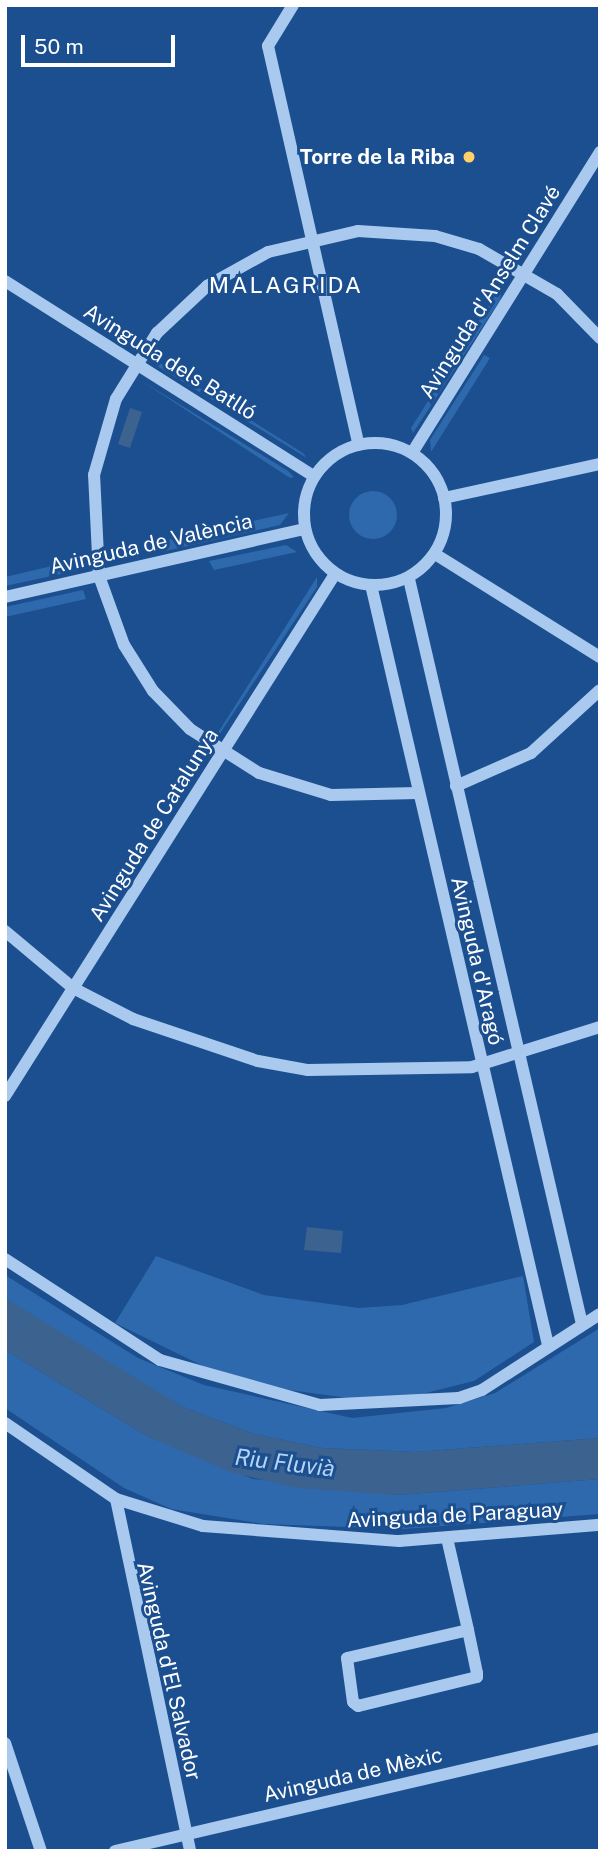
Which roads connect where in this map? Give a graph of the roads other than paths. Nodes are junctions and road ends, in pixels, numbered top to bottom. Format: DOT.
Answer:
graph roads {
  1 [pos="293,5"];
  2 [pos="600,152"];
  3 [pos="309,238"];
  4 [pos="526,273"];
  5 [pos="5,281"];
  6 [pos="600,338"];
  7 [pos="135,363"];
  8 [pos="359,445"];
  9 [pos="412,453"];
  10 [pos="600,464"];
  11 [pos="314,476"];
  12 [pos="444,498"];
  13 [pos="304,529"];
  14 [pos="435,554"];
  15 [pos="335,574"];
  16 [pos="99,576"];
  17 [pos="409,579"];
  18 [pos="371,585"];
  19 [pos="5,597"];
  20 [pos="600,657"];
  21 [pos="600,690"];
  22 [pos="222,753"];
  23 [pos="456,786"];
  24 [pos="418,793"];
  25 [pos="5,931"];
  26 [pos="73,988"];
  27 [pos="600,1027"];
  28 [pos="519,1056"];
  29 [pos="481,1065"];
  30 [pos="5,1096"];
  31 [pos="5,1259"];
  32 [pos="600,1314"];
  33 [pos="582,1324"];
  34 [pos="548,1345"];
  35 [pos="5,1423"];
  36 [pos="116,1499"];
  37 [pos="600,1525"];
  38 [pos="447,1538"];
  39 [pos="468,1630"];
  40 [pos="600,1738"];
  41 [pos="5,1743"];
  42 [pos="186,1833"];
  43 [pos="41,1851"];
  44 [pos="115,1851"];
  45 [pos="190,1851"];
  1 -- 3 [label="street"];
  2 -- 4 [label="street, Avinguda d'Anselm Clavé"];
  3 -- 4 [label="street"];
  3 -- 7 [label="street"];
  3 -- 8 [label="street"];
  4 -- 6 [label="street"];
  4 -- 9 [label="street, Avinguda d'Anselm Clavé"];
  5 -- 7 [label="street, Avinguda dels Batlló"];
  7 -- 11 [label="street, Avinguda dels Batlló"];
  7 -- 16 [label="street"];
  8 -- 9 [label="street"];
  8 -- 11 [label="street"];
  9 -- 12 [label="street"];
  10 -- 12 [label="street"];
  11 -- 13 [label="street"];
  12 -- 14 [label="street"];
  13 -- 15 [label="street"];
  13 -- 16 [label="street, Avinguda de València"];
  14 -- 17 [label="street"];
  14 -- 20 [label="street"];
  15 -- 18 [label="street"];
  15 -- 22 [label="street, Avinguda de Catalunya"];
  16 -- 19 [label="street, Avinguda de València"];
  16 -- 22 [label="street"];
  17 -- 18 [label="street"];
  17 -- 23 [label="street, Avinguda d'Aragó"];
  18 -- 24 [label="street, Avinguda d'Aragó"];
  21 -- 23 [label="street"];
  22 -- 24 [label="street"];
  22 -- 26 [label="street, Avinguda de Catalunya"];
  23 -- 28 [label="street, Avinguda d'Aragó"];
  24 -- 29 [label="street, Avinguda d'Aragó"];
  25 -- 26 [label="street"];
  26 -- 29 [label="street"];
  26 -- 30 [label="street, Avinguda de Catalunya"];
  27 -- 28 [label="street"];
  28 -- 29 [label="street"];
  28 -- 33 [label="street, Avinguda d'Aragó"];
  29 -- 34 [label="street, Avinguda d'Aragó"];
  31 -- 34 [label="street"];
  32 -- 33 [label="street"];
  33 -- 34 [label="street"];
  35 -- 36 [label="street, Avinguda de Paraguay"];
  36 -- 38 [label="street, Avinguda de Paraguay"];
  36 -- 42 [label="street, Avinguda d'El Salvador"];
  37 -- 38 [label="street, Avinguda de Paraguay"];
  38 -- 39 [label="street"];
  39 -- 39 [label="street"];
  40 -- 42 [label="street, Avinguda de Mèxic"];
  41 -- 43 [label="street"];
  42 -- 44 [label="street, Avinguda de Mèxic"];
  42 -- 45 [label="street, Avinguda d'El Salvador"];
}
